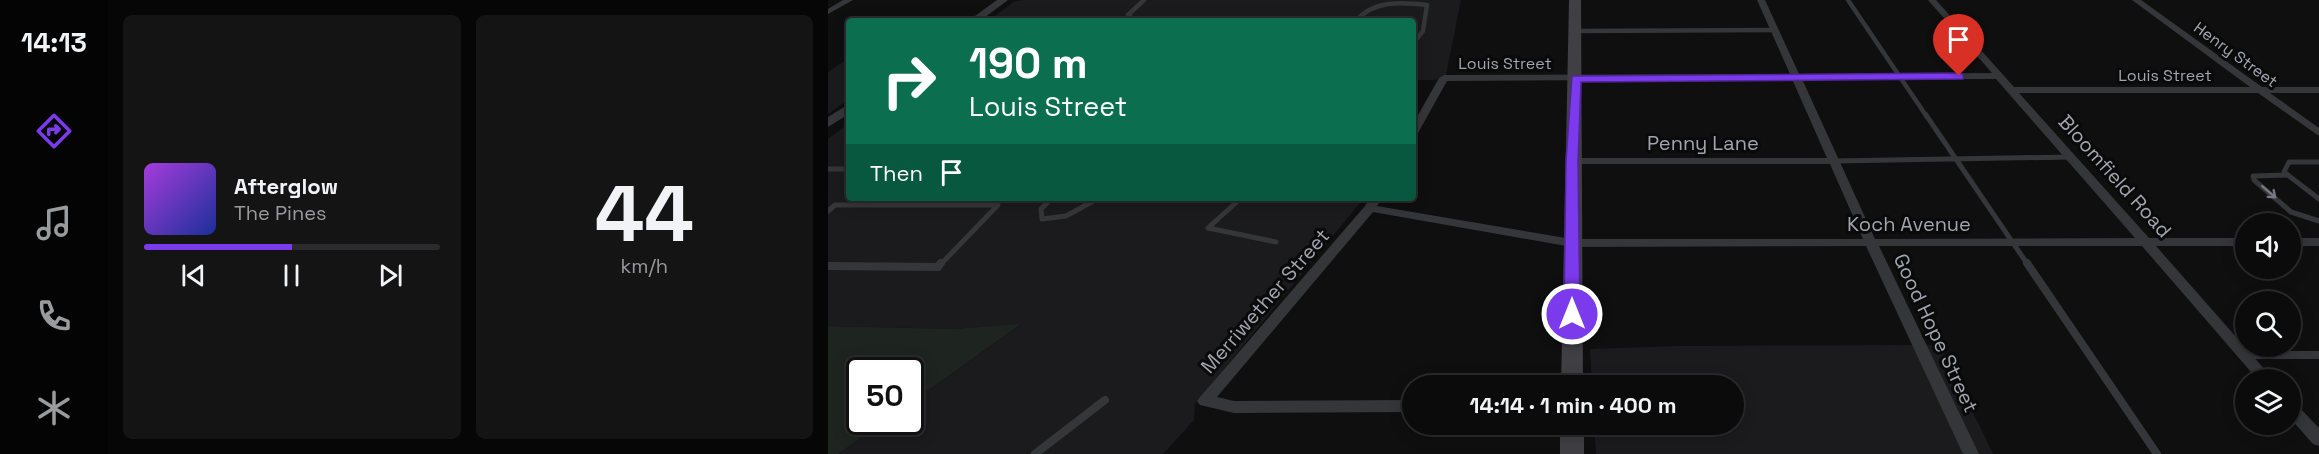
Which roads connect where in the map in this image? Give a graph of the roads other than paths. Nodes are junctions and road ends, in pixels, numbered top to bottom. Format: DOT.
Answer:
graph roads {
  1 [pos="849,0"];
  2 [pos="1003,0"];
  3 [pos="1144,0"];
  4 [pos="1575,0"];
  5 [pos="1761,0"];
  6 [pos="1848,0"];
  7 [pos="1932,0"];
  8 [pos="2136,0"];
  9 [pos="828,12"];
  10 [pos="977,18"];
  11 [pos="1132,18"];
  12 [pos="1358,18"];
  13 [pos="1774,30"];
  14 [pos="1575,31"];
  15 [pos="1416,42"];
  16 [pos="1998,76"];
  17 [pos="1796,77"];
  18 [pos="1901,77"];
  19 [pos="1576,78"];
  20 [pos="2010,90"];
  21 [pos="2260,90"];
  22 [pos="2319,90"];
  23 [pos="1416,128"];
  24 [pos="2319,133"];
  25 [pos="2070,157"];
  26 [pos="1956,159"];
  27 [pos="1572,161"];
  28 [pos="1834,161"];
  29 [pos="2319,162"];
  30 [pos="828,169"];
  31 [pos="846,169"];
  32 [pos="2288,174"];
  33 [pos="2319,199"];
  34 [pos="961,201"];
  35 [pos="1049,201"];
  36 [pos="1094,201"];
  37 [pos="1237,201"];
  38 [pos="1373,201"];
  39 [pos="958,205"];
  40 [pos="828,211"];
  41 [pos="2319,221"];
  42 [pos="1276,242"];
  43 [pos="2235,242"];
  44 [pos="2301,242"];
  45 [pos="2319,242"];
  46 [pos="1572,243"];
  47 [pos="1871,243"];
  48 [pos="2012,243"];
  49 [pos="2146,243"];
  50 [pos="828,266"];
  51 [pos="2235,344"];
  52 [pos="2301,355"];
  53 [pos="2319,355"];
  54 [pos="2247,357"];
  55 [pos="2257,369"];
  56 [pos="1572,375"];
  57 [pos="1105,400"];
  58 [pos="1402,406"];
  59 [pos="2301,419"];
  60 [pos="1572,435"];
  61 [pos="2319,439"];
  62 [pos="1035,454"];
  63 [pos="1572,454"];
  64 [pos="1971,454"];
  65 [pos="2157,454"];
  1 -- 9 [label="street"];
  2 -- 10 [label="street"];
  3 -- 11 [label="lane"];
  4 -- 14 [label="main road"];
  5 -- 13 [label="street, Good Hope Street"];
  6 -- 18 [label="lane"];
  7 -- 16 [label="street, Bloomfield Road"];
  8 -- 21 [label="street, Henry Street"];
  12 -- 15 [label="lane"];
  13 -- 14 [label="lane"];
  13 -- 17 [label="street, Good Hope Street"];
  14 -- 19 [label="main road"];
  16 -- 18 [label="street, Louis Street"];
  16 -- 20 [label="street, Bloomfield Road"];
  17 -- 18 [label="street, Louis Street"];
  17 -- 19 [label="street, Louis Street"];
  17 -- 28 [label="street, Good Hope Street"];
  18 -- 26 [label="lane"];
  19 -- 23 [label="street, Louis Street"];
  19 -- 27 [label="main road"];
  20 -- 21 [label="street, Louis Street"];
  20 -- 25 [label="street, Bloomfield Road"];
  21 -- 22 [label="street, Louis Street"];
  21 -- 24 [label="street, Henry Street"];
  25 -- 26 [label="lane"];
  25 -- 49 [label="street, Bloomfield Road"];
  26 -- 28 [label="lane"];
  26 -- 48 [label="lane"];
  27 -- 28 [label="street, Penny Lane"];
  27 -- 46 [label="main road"];
  28 -- 47 [label="street, Good Hope Street"];
  29 -- 32 [label="lane"];
  30 -- 31 [label="lane"];
  32 -- 33 [label="lane"];
  32 -- 41 [label="lane, one-way"];
  34 -- 39 [label="lane"];
  35 -- 36 [label="lane"];
  37 -- 42 [label="lane"];
  38 -- 46 [label="street, Koch Avenue"];
  38 -- 58 [label="street, Merriwether Street"];
  39 -- 40 [label="lane"];
  39 -- 50 [label="lane"];
  43 -- 49 [label="street, Koch Avenue"];
  44 -- 45 [label="street"];
  46 -- 47 [label="street, Koch Avenue"];
  46 -- 56 [label="main road"];
  47 -- 48 [label="street, Koch Avenue"];
  47 -- 64 [label="street, Good Hope Street"];
  48 -- 49 [label="street, Koch Avenue"];
  48 -- 65 [label="lane"];
  49 -- 51 [label="street, Bloomfield Road"];
  52 -- 53 [label="lane"];
  54 -- 55 [label="street, Bloomfield Road"];
  57 -- 62 [label="lane"];
  59 -- 61 [label="street"];
  60 -- 63 [label="main road"];
}
